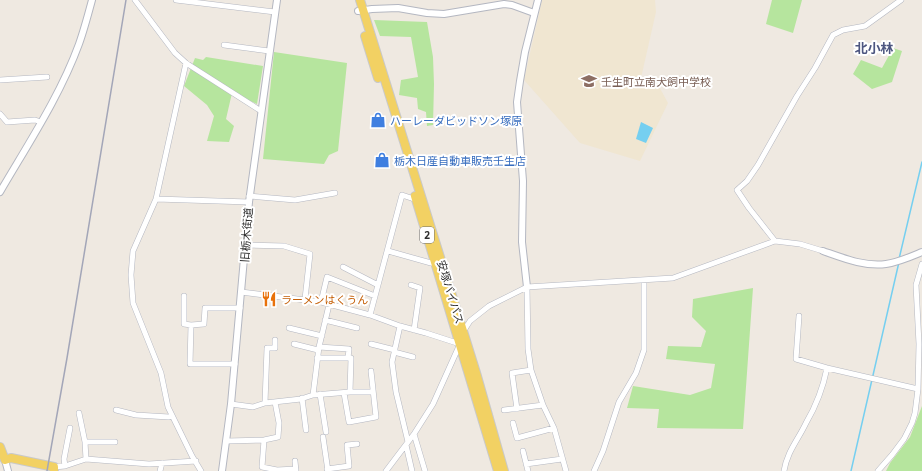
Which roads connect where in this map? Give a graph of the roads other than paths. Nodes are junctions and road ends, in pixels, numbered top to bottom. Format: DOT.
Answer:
graph roads {
  1 [pos="92,0"];
  2 [pos="135,0"];
  3 [pos="176,0"];
  4 [pos="277,0"];
  5 [pos="354,0"];
  6 [pos="360,0"];
  7 [pos="538,0"];
  8 [pos="900,0"];
  9 [pos="360,11"];
  10 [pos="275,12"];
  11 [pos="534,13"];
  12 [pos="224,45"];
  13 [pos="270,51"];
  14 [pos="186,63"];
  15 [pos="47,77"];
  16 [pos="0,80"];
  17 [pos="261,111"];
  18 [pos="0,114"];
  19 [pos="41,122"];
  20 [pos="0,192"];
  21 [pos="335,193"];
  22 [pos="249,199"];
  23 [pos="156,200"];
  24 [pos="417,200"];
  25 [pos="775,241"];
  26 [pos="245,245"];
  27 [pos="388,251"];
  28 [pos="823,251"];
  29 [pos="922,252"];
  30 [pos="431,263"];
  31 [pos="922,264"];
  32 [pos="343,267"];
  33 [pos="644,280"];
  34 [pos="378,285"];
  35 [pos="411,285"];
  36 [pos="527,287"];
  37 [pos="241,292"];
  38 [pos="184,296"];
  39 [pos="375,296"];
  40 [pos="305,299"];
  41 [pos="321,302"];
  42 [pos="329,305"];
  43 [pos="240,308"];
  44 [pos="370,316"];
  45 [pos="799,316"];
  46 [pos="326,320"];
  47 [pos="191,326"];
  48 [pos="400,326"];
  49 [pos="289,328"];
  50 [pos="357,328"];
  51 [pos="414,330"];
  52 [pos="463,332"];
  53 [pos="322,336"];
  54 [pos="275,340"];
  55 [pos="294,344"];
  56 [pos="372,344"];
  57 [pos="460,344"];
  58 [pos="319,348"];
  59 [pos="394,351"];
  60 [pos="414,357"];
  61 [pos="317,358"];
  62 [pos="348,358"];
  63 [pos="235,364"];
  64 [pos="827,368"];
  65 [pos="531,370"];
  66 [pos="371,372"];
  67 [pos="918,389"];
  68 [pos="350,392"];
  69 [pos="373,392"];
  70 [pos="344,393"];
  71 [pos="320,394"];
  72 [pos="313,395"];
  73 [pos="302,398"];
  74 [pos="275,402"];
  75 [pos="265,403"];
  76 [pos="231,404"];
  77 [pos="543,405"];
  78 [pos="517,409"];
  79 [pos="116,410"];
  80 [pos="504,410"];
  81 [pos="79,413"];
  82 [pos="172,416"];
  83 [pos="513,423"];
  84 [pos="70,428"];
  85 [pos="554,428"];
  86 [pos="306,430"];
  87 [pos="414,434"];
  88 [pos="264,440"];
  89 [pos="227,441"];
  90 [pos="85,442"];
  91 [pos="115,442"];
  92 [pos="407,443"];
  93 [pos="357,444"];
  94 [pos="0,447"];
  95 [pos="523,451"];
  96 [pos="86,459"];
  97 [pos="562,459"];
  98 [pos="4,460"];
  99 [pos="196,461"];
  100 [pos="295,461"];
  101 [pos="162,463"];
  102 [pos="526,464"];
  103 [pos="65,466"];
  104 [pos="40,467"];
  105 [pos="54,469"];
  106 [pos="296,470"];
  107 [pos="328,470"];
  108 [pos="8,471"];
  109 [pos="160,471"];
  110 [pos="201,471"];
  111 [pos="222,471"];
  112 [pos="387,471"];
  113 [pos="412,471"];
  114 [pos="425,471"];
  115 [pos="498,471"];
  116 [pos="504,471"];
  117 [pos="528,471"];
  118 [pos="566,471"];
  119 [pos="594,471"];
  120 [pos="784,471"];
  121 [pos="878,471"];
  1 -- 19 [label="street"];
  2 -- 14 [label="street"];
  3 -- 10 [label="street"];
  4 -- 10 [label="street, 旧栃木街道"];
  5 -- 9 [label="main road, 安塚バイパス / 2"];
  6 -- 9 [label="main road, 安塚バイパス / 2"];
  7 -- 11 [label="street"];
  8 -- 25 [label="street"];
  9 -- 11 [label="street"];
  9 -- 24 [label="main road, 安塚バイパス / 2"];
  9 -- 52 [label="main road, 安塚バイパス / 2"];
  10 -- 13 [label="street, 旧栃木街道"];
  11 -- 36 [label="street"];
  12 -- 13 [label="street"];
  13 -- 17 [label="street, 旧栃木街道"];
  14 -- 17 [label="street"];
  14 -- 23 [label="street"];
  15 -- 16 [label="street"];
  17 -- 22 [label="street, 旧栃木街道"];
  18 -- 19 [label="street"];
  19 -- 20 [label="street"];
  21 -- 22 [label="street"];
  22 -- 23 [label="street"];
  22 -- 26 [label="street, 旧栃木街道"];
  23 -- 82 [label="street"];
  24 -- 27 [label="street"];
  24 -- 57 [label="main road, 安塚バイパス / 2"];
  25 -- 28 [label="street"];
  25 -- 33 [label="street"];
  26 -- 37 [label="street, 旧栃木街道"];
  26 -- 40 [label="street"];
  27 -- 30 [label="street"];
  27 -- 34 [label="street"];
  28 -- 29 [label="street"];
  31 -- 67 [label="street"];
  32 -- 34 [label="street"];
  33 -- 36 [label="street"];
  33 -- 119 [label="street"];
  34 -- 39 [label="street"];
  35 -- 51 [label="street"];
  36 -- 52 [label="street"];
  36 -- 65 [label="street"];
  37 -- 40 [label="street"];
  37 -- 43 [label="street, 旧栃木街道"];
  38 -- 47 [label="street"];
  39 -- 41 [label="street"];
  39 -- 44 [label="street"];
  40 -- 41 [label="street"];
  41 -- 42 [label="street"];
  42 -- 44 [label="street"];
  42 -- 46 [label="street"];
  43 -- 47 [label="street"];
  43 -- 63 [label="street, 旧栃木街道"];
  44 -- 48 [label="street"];
  45 -- 64 [label="street"];
  46 -- 50 [label="street"];
  46 -- 53 [label="street"];
  47 -- 63 [label="street"];
  48 -- 51 [label="street"];
  48 -- 59 [label="street"];
  49 -- 53 [label="street"];
  51 -- 57 [label="street"];
  52 -- 57 [label="street"];
  52 -- 116 [label="main road, 安塚バイパス / 2"];
  53 -- 58 [label="street"];
  54 -- 75 [label="street"];
  55 -- 58 [label="street"];
  56 -- 59 [label="street"];
  57 -- 87 [label="street"];
  57 -- 115 [label="main road, 安塚バイパス / 2"];
  58 -- 61 [label="street"];
  58 -- 62 [label="street"];
  59 -- 60 [label="street"];
  59 -- 92 [label="street"];
  61 -- 62 [label="street"];
  61 -- 72 [label="street"];
  62 -- 68 [label="street"];
  63 -- 76 [label="street, 旧栃木街道"];
  64 -- 67 [label="street"];
  64 -- 120 [label="street"];
  65 -- 77 [label="street"];
  65 -- 78 [label="street"];
  66 -- 69 [label="street"];
  67 -- 121 [label="street"];
  68 -- 69 [label="street"];
  68 -- 70 [label="street"];
  69 -- 70 [label="street"];
  70 -- 71 [label="street"];
  71 -- 72 [label="street"];
  71 -- 107 [label="street"];
  72 -- 73 [label="street"];
  73 -- 74 [label="street"];
  73 -- 86 [label="street"];
  74 -- 75 [label="street"];
  74 -- 88 [label="street"];
  75 -- 76 [label="street"];
  76 -- 89 [label="street, 旧栃木街道"];
  77 -- 78 [label="street"];
  77 -- 85 [label="street"];
  78 -- 80 [label="street"];
  79 -- 82 [label="street"];
  81 -- 90 [label="street"];
  82 -- 99 [label="street"];
  83 -- 85 [label="street"];
  84 -- 103 [label="street"];
  85 -- 97 [label="street"];
  87 -- 92 [label="street"];
  87 -- 114 [label="street"];
  88 -- 89 [label="street"];
  88 -- 106 [label="street"];
  89 -- 111 [label="street, 旧栃木街道"];
  90 -- 91 [label="street"];
  90 -- 96 [label="street"];
  92 -- 112 [label="street"];
  92 -- 113 [label="street"];
  93 -- 107 [label="street"];
  94 -- 98 [label="main road"];
  95 -- 102 [label="street"];
  96 -- 101 [label="street"];
  96 -- 103 [label="street"];
  97 -- 102 [label="street"];
  97 -- 118 [label="street"];
  98 -- 104 [label="main road"];
  98 -- 108 [label="street"];
  99 -- 101 [label="street"];
  99 -- 110 [label="street"];
  100 -- 106 [label="street"];
  101 -- 109 [label="street"];
  102 -- 117 [label="street"];
  103 -- 105 [label="street"];
  104 -- 105 [label="main road"];
}
